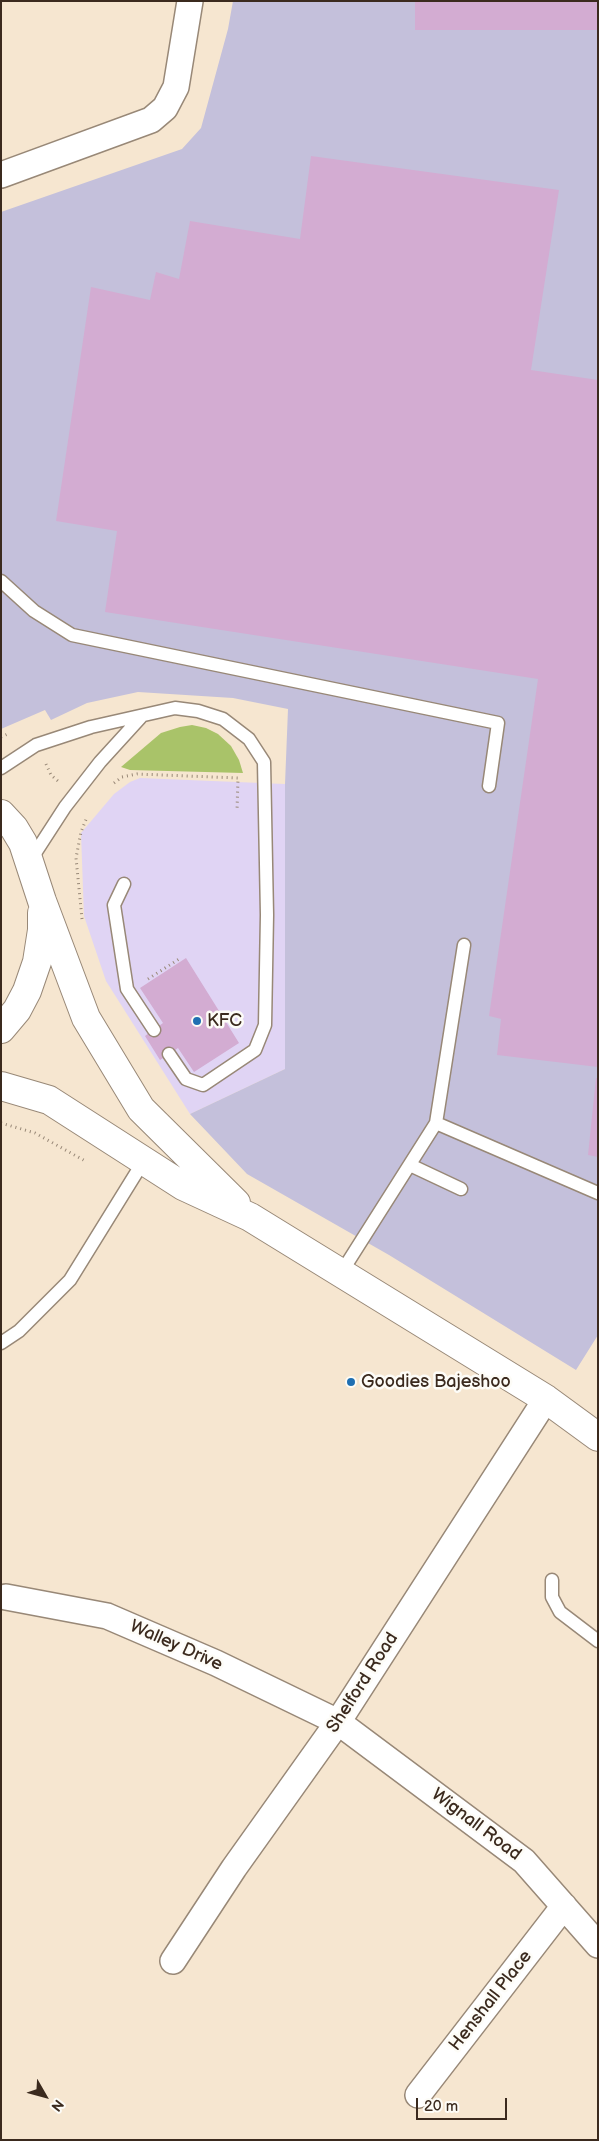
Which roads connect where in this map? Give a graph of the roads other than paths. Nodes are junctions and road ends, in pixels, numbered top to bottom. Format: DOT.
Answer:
graph roads {
  1 [pos="190,1"];
  2 [pos="1,175"];
  3 [pos="1,581"];
  4 [pos="141,717"];
  5 [pos="1,768"];
  6 [pos="489,786"];
  7 [pos="1,814"];
  8 [pos="29,862"];
  9 [pos="124,884"];
  10 [pos="42,901"];
  11 [pos="464,945"];
  12 [pos="1,1029"];
  13 [pos="154,1030"];
  14 [pos="169,1054"];
  15 [pos="1,1086"];
  16 [pos="436,1123"];
  17 [pos="143,1162"];
  18 [pos="410,1165"];
  19 [pos="461,1189"];
  20 [pos="598,1193"];
  21 [pos="250,1217"];
  22 [pos="341,1273"];
  23 [pos="1,1343"];
  24 [pos="546,1399"];
  25 [pos="598,1437"];
  26 [pos="552,1580"];
  27 [pos="6,1596"];
  28 [pos="598,1641"];
  29 [pos="338,1722"];
  30 [pos="564,1906"];
  31 [pos="598,1945"];
  32 [pos="173,1961"];
  33 [pos="418,2095"];
  1 -- 2 [label="street"];
  3 -- 6 [label="lane"];
  4 -- 5 [label="lane"];
  4 -- 8 [label="lane"];
  4 -- 14 [label="lane"];
  7 -- 8 [label="main road"];
  8 -- 10 [label="main road"];
  9 -- 13 [label="lane"];
  10 -- 12 [label="main road"];
  10 -- 21 [label="main road"];
  11 -- 16 [label="lane"];
  15 -- 17 [label="main road"];
  16 -- 18 [label="lane"];
  16 -- 20 [label="lane"];
  17 -- 21 [label="main road"];
  17 -- 23 [label="lane"];
  18 -- 19 [label="lane"];
  18 -- 22 [label="lane"];
  21 -- 22 [label="main road"];
  22 -- 24 [label="main road"];
  24 -- 25 [label="main road"];
  24 -- 29 [label="street, Shelford Road"];
  26 -- 28 [label="lane"];
  27 -- 29 [label="street, Walley Drive"];
  29 -- 30 [label="street, Wignall Road"];
  29 -- 32 [label="street, Shelford Road"];
  30 -- 31 [label="street, Wignall Road"];
  30 -- 33 [label="street, Henshall Place"];
}
